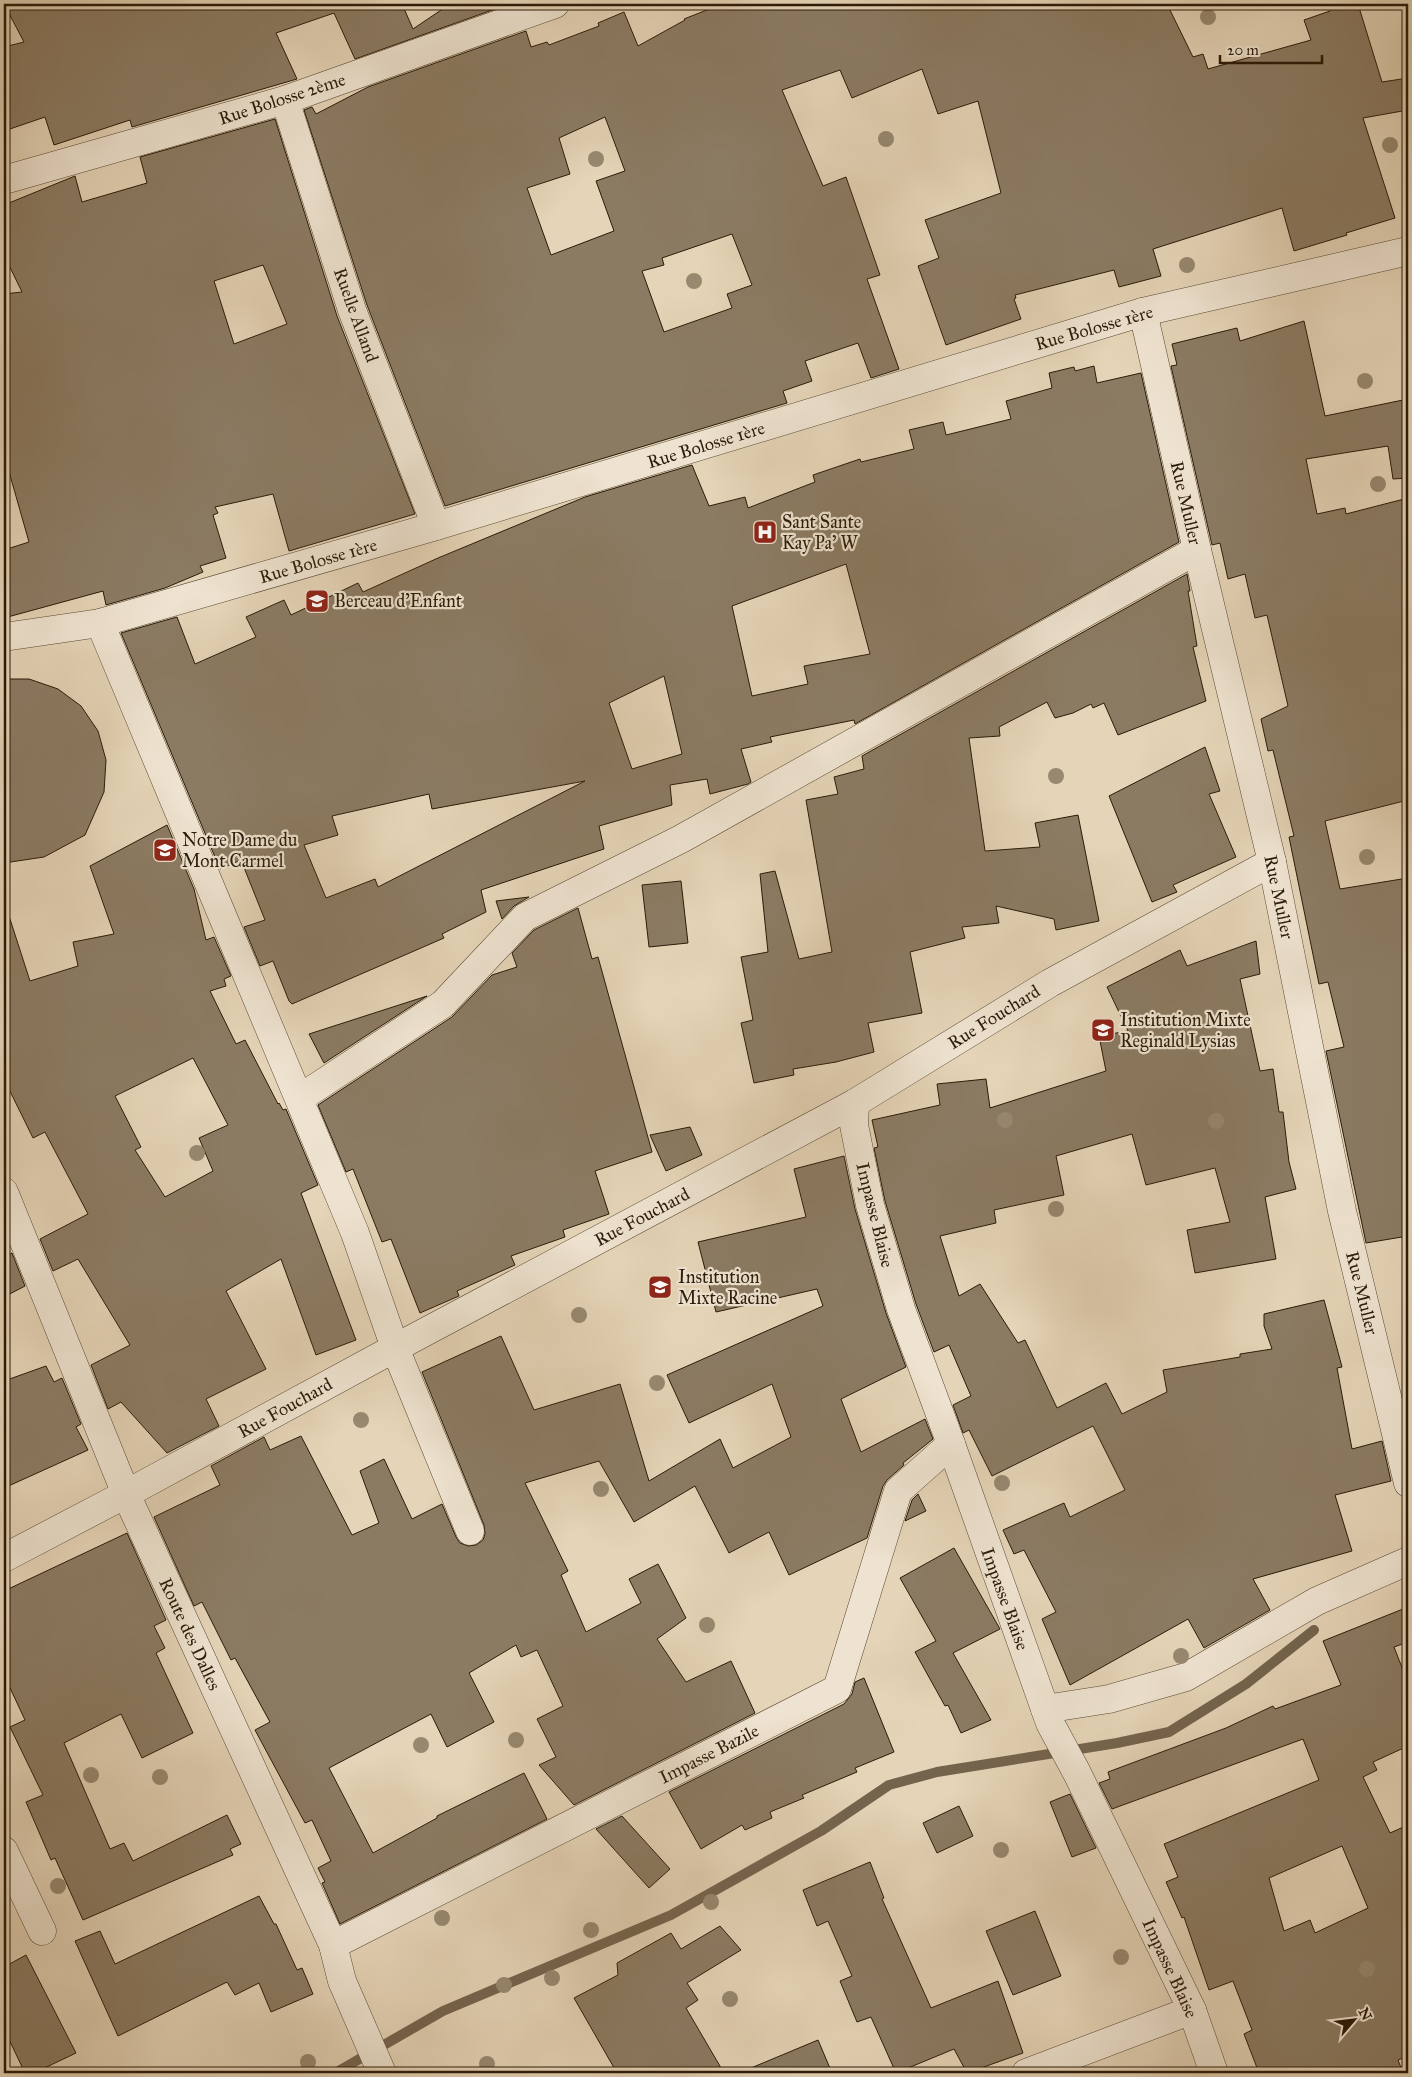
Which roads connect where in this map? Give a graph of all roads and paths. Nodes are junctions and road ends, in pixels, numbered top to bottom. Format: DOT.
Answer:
graph roads {
  1 [pos="555,4"];
  2 [pos="285,100"];
  3 [pos="4,180"];
  4 [pos="1408,251"];
  5 [pos="1143,312"];
  6 [pos="436,526"];
  7 [pos="1197,550"];
  8 [pos="100,623"];
  9 [pos="4,637"];
  10 [pos="1272,862"];
  11 [pos="300,1098"];
  12 [pos="855,1103"];
  13 [pos="4,1192"];
  14 [pos="395,1348"];
  15 [pos="951,1444"];
  16 [pos="1408,1483"];
  17 [pos="126,1494"];
  18 [pos="470,1531"];
  19 [pos="4,1558"];
  20 [pos="1408,1561"];
  21 [pos="1045,1709"];
  22 [pos="4,1851"];
  23 [pos="42,1931"];
  24 [pos="333,1945"];
  25 [pos="1192,2010"];
  26 [pos="381,2071"];
  27 [pos="1026,2073"];
  28 [pos="1214,2073"];
  1 -- 2 [label="street, Rue Bolosse 2ème"];
  2 -- 3 [label="street, Rue Bolosse 2ème"];
  2 -- 6 [label="street, Ruelle Alland"];
  4 -- 5 [label="street, Rue Bolosse 1ère"];
  5 -- 6 [label="street, Rue Bolosse 1ère"];
  5 -- 7 [label="street, Rue Muller"];
  6 -- 8 [label="street, Rue Bolosse 1ère"];
  7 -- 10 [label="street, Rue Muller"];
  7 -- 11 [label="street"];
  8 -- 9 [label="street, Rue Bolosse 1ère"];
  8 -- 11 [label="street"];
  10 -- 12 [label="street, Rue Fouchard"];
  10 -- 16 [label="street, Rue Muller"];
  11 -- 14 [label="street"];
  12 -- 14 [label="street, Rue Fouchard"];
  12 -- 15 [label="street, Impasse Blaise"];
  13 -- 17 [label="street, Route des Dalles"];
  14 -- 17 [label="street, Rue Fouchard"];
  14 -- 18 [label="street"];
  15 -- 21 [label="street, Impasse Blaise"];
  15 -- 24 [label="street, Impasse Bazile"];
  17 -- 19 [label="street, Rue Fouchard"];
  17 -- 24 [label="street, Route des Dalles"];
  20 -- 21 [label="street"];
  21 -- 25 [label="street, Impasse Blaise"];
  22 -- 23 [label="street"];
  24 -- 26 [label="street, Route des Dalles"];
  25 -- 27 [label="street"];
  25 -- 28 [label="street, Impasse Blaise"];
}
